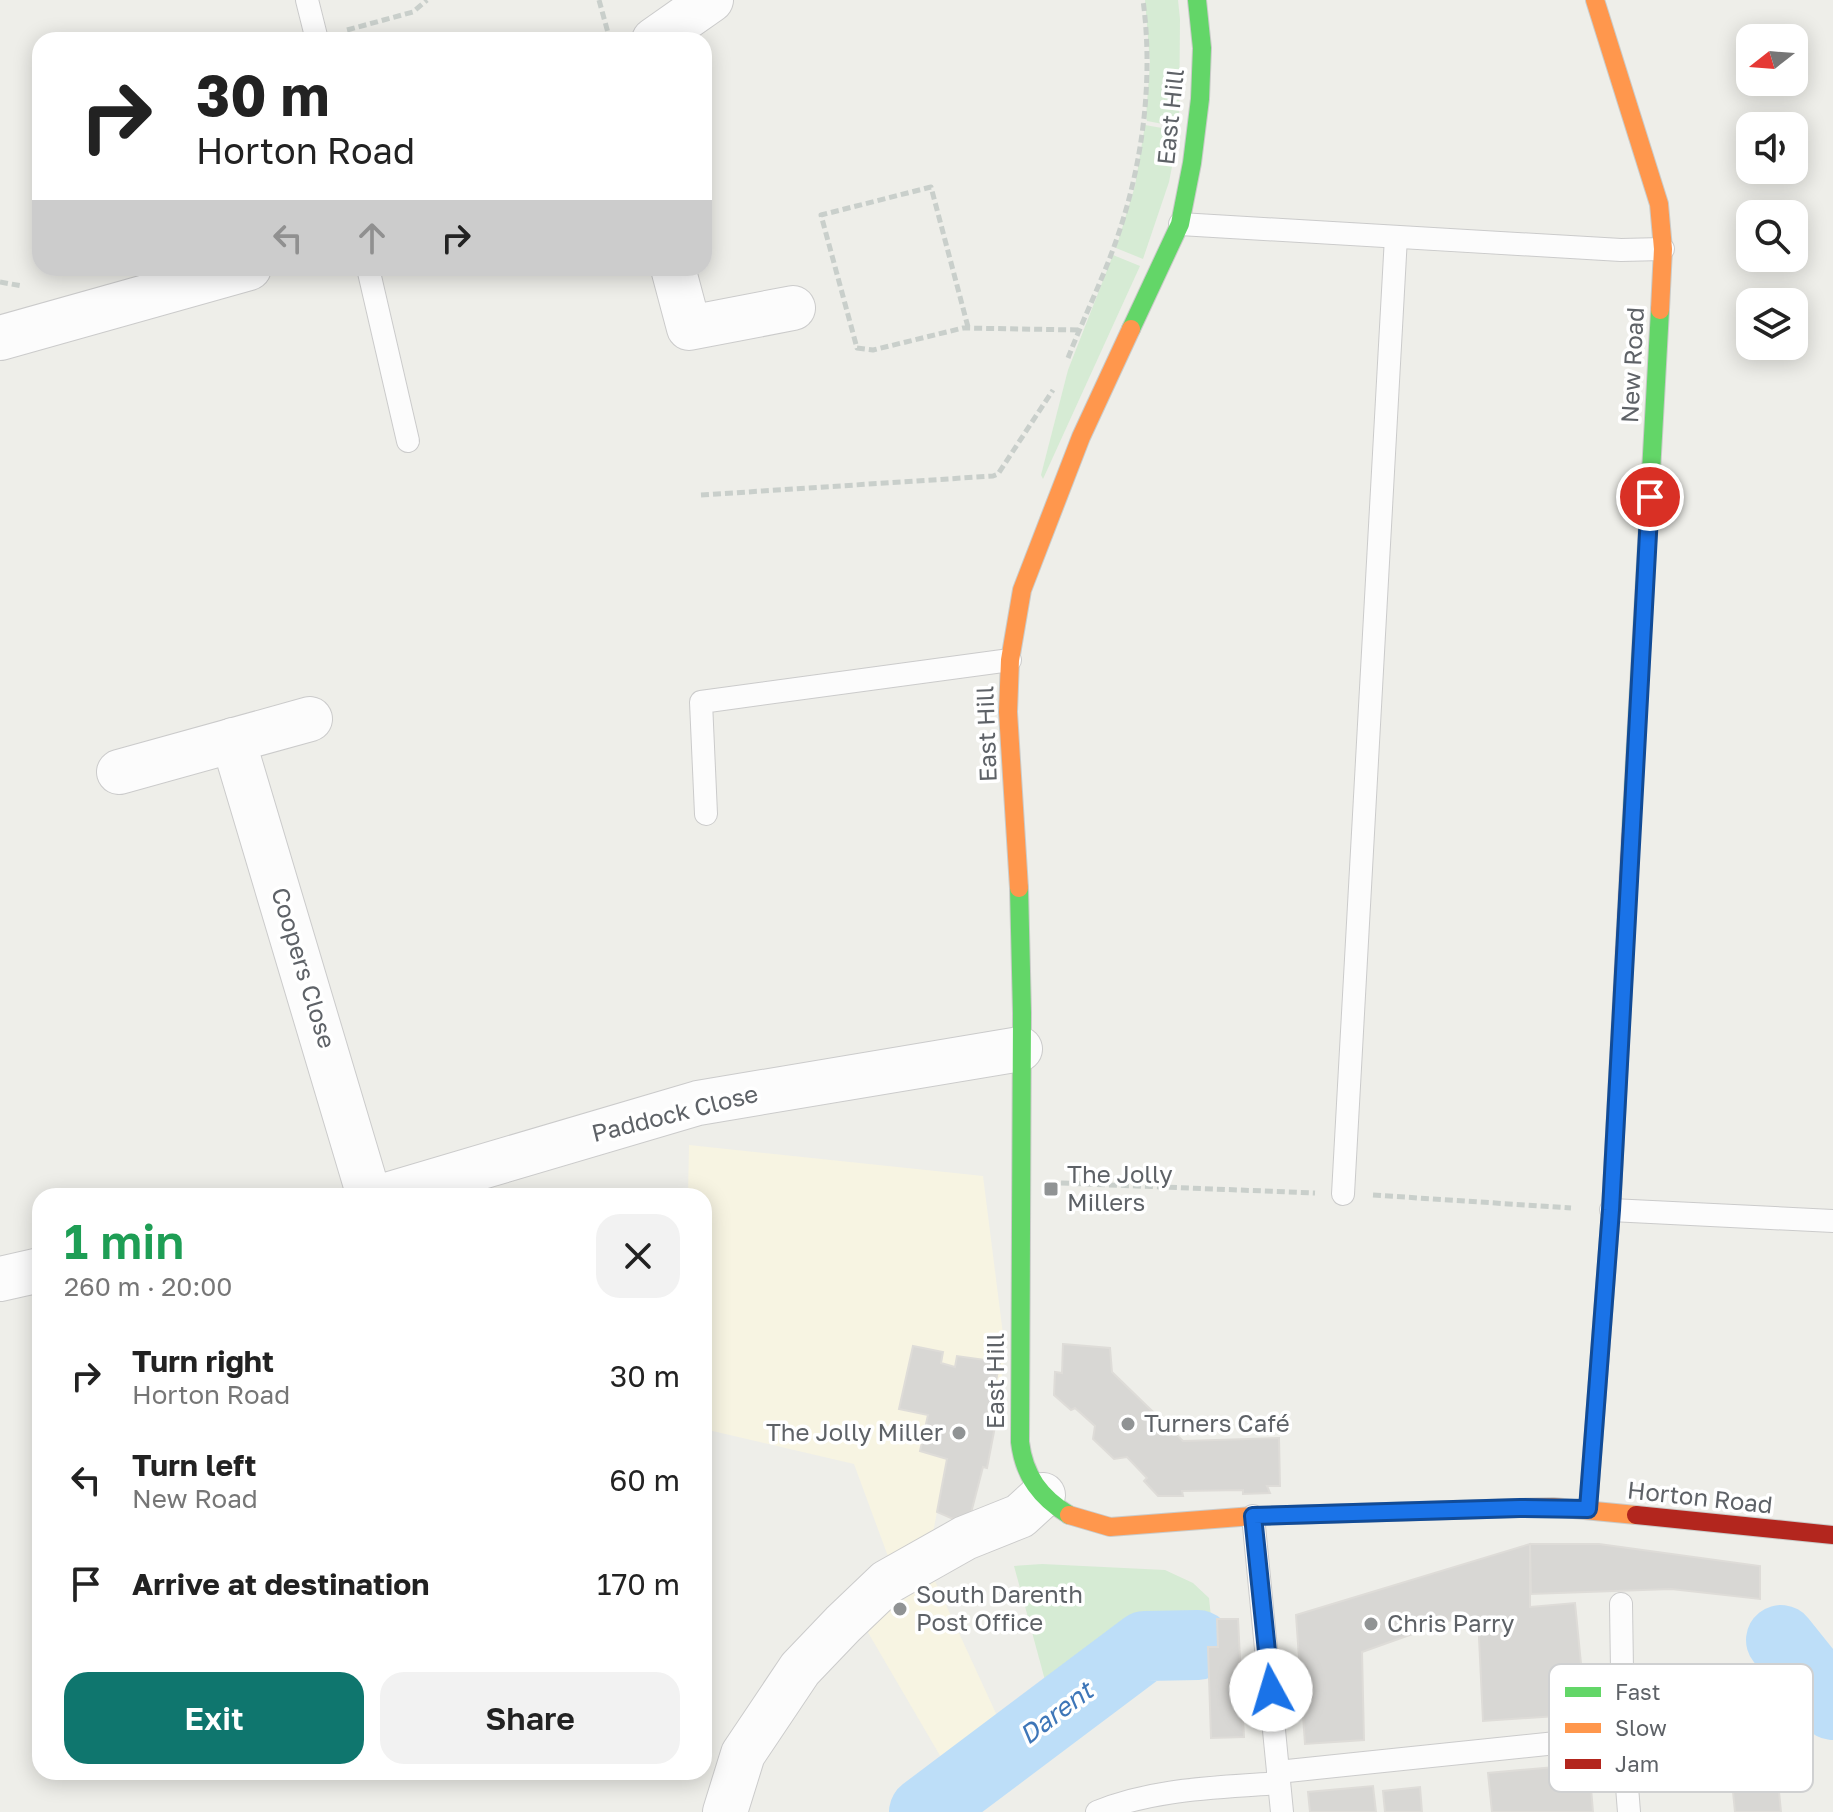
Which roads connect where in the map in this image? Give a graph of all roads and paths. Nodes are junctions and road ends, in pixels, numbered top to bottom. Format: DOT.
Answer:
graph roads {
  1 [pos="307,0"];
  2 [pos="427,0"];
  3 [pos="599,0"];
  4 [pos="711,0"];
  5 [pos="1143,0"];
  6 [pos="1197,0"];
  7 [pos="1595,0"];
  8 [pos="314,32"];
  9 [pos="341,32"];
  10 [pos="608,32"];
  11 [pos="665,32"];
  12 [pos="1180,224"];
  13 [pos="1396,237"];
  14 [pos="1663,249"];
  15 [pos="221,276"];
  16 [pos="370,276"];
  17 [pos="675,276"];
  18 [pos="793,308"];
  19 [pos="968,327"];
  20 [pos="1079,330"];
  21 [pos="0,338"];
  22 [pos="1063,372"];
  23 [pos="1060,394"];
  24 [pos="408,441"];
  25 [pos="701,495"];
  26 [pos="1010,660"];
  27 [pos="310,719"];
  28 [pos="233,740"];
  29 [pos="119,772"];
  30 [pos="706,814"];
  31 [pos="1020,1049"];
  32 [pos="367,1188"];
  33 [pos="410,1188"];
  34 [pos="1343,1194"];
  35 [pos="1611,1210"];
  36 [pos="1833,1221"];
  37 [pos="32,1272"];
  38 [pos="0,1279"];
  39 [pos="1043,1495"];
  40 [pos="1588,1509"];
  41 [pos="1253,1516"];
  42 [pos="1833,1535"];
  43 [pos="1621,1604"];
  44 [pos="1622,1664"];
  45 [pos="1549,1745"];
  46 [pos="1278,1778"];
  47 [pos="1627,1792"];
  48 [pos="725,1812"];
  49 [pos="1097,1812"];
  50 [pos="1282,1812"];
  51 [pos="1629,1812"];
  1 -- 8 [label="lane"];
  2 -- 9 [label="path"];
  3 -- 10 [label="path"];
  4 -- 11 [label="street"];
  5 -- 20 [label="path"];
  6 -- 12 [label="street, East Hill"];
  7 -- 14 [label="street, New Road"];
  12 -- 13 [label="lane"];
  12 -- 26 [label="street, East Hill"];
  13 -- 14 [label="lane"];
  13 -- 34 [label="lane"];
  14 -- 35 [label="street, New Road"];
  15 -- 21 [label="street"];
  16 -- 24 [label="lane"];
  17 -- 18 [label="street"];
  19 -- 19 [label="path"];
  19 -- 20 [label="path"];
  20 -- 22 [label="path"];
  23 -- 25 [label="path"];
  26 -- 30 [label="lane"];
  26 -- 31 [label="street, East Hill"];
  27 -- 28 [label="street"];
  28 -- 29 [label="street"];
  28 -- 32 [label="street, Coopers Close"];
  31 -- 33 [label="street, Paddock Close"];
  31 -- 39 [label="street, East Hill"];
  35 -- 36 [label="lane"];
  35 -- 40 [label="street, New Road"];
  37 -- 38 [label="street"];
  39 -- 41 [label="street, Horton Road"];
  39 -- 48 [label="street"];
  40 -- 41 [label="street, Horton Road"];
  40 -- 42 [label="street, Horton Road"];
  41 -- 46 [label="lane"];
  43 -- 44 [label="lane"];
  45 -- 46 [label="lane"];
  46 -- 49 [label="lane"];
  46 -- 50 [label="lane"];
  47 -- 51 [label="lane"];
}
